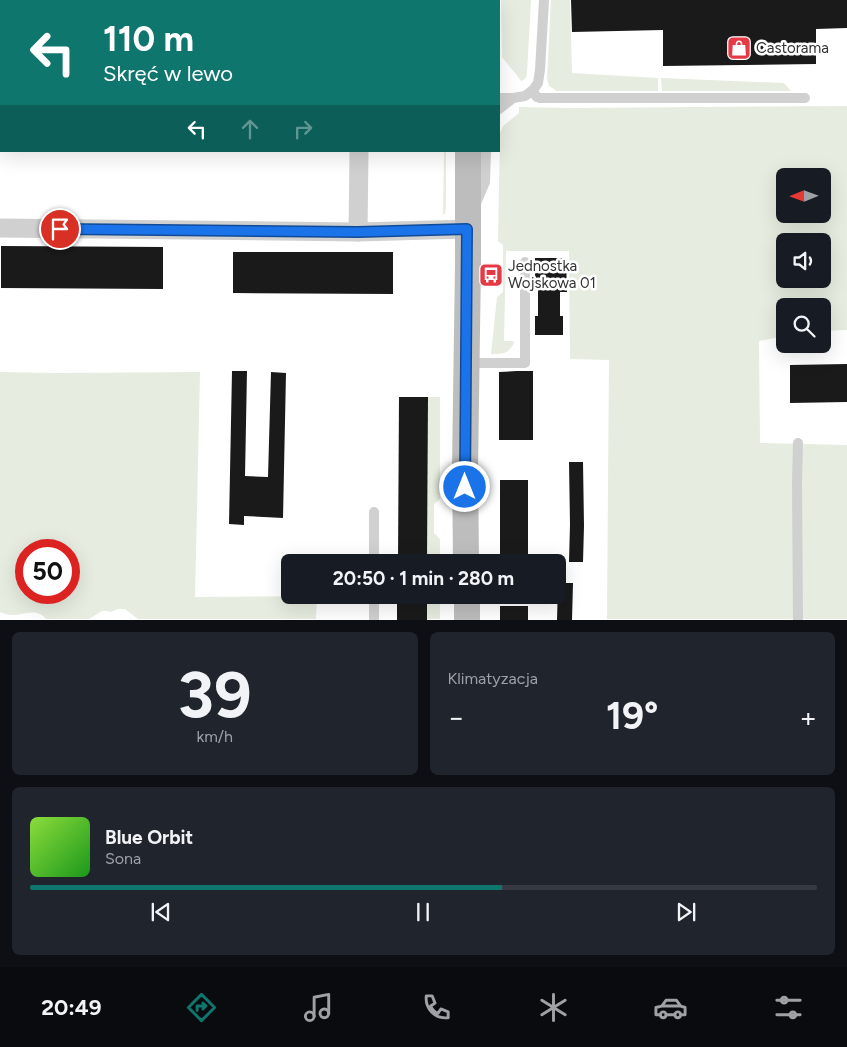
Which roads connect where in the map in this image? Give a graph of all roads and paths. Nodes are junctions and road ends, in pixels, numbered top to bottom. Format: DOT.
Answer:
graph roads {
  1 [pos="544,0"];
  2 [pos="532,92"];
  3 [pos="500,98"];
  4 [pos="513,98"];
  5 [pos="805,98"];
  6 [pos="500,108"];
  7 [pos="359,152"];
  8 [pos="468,152"];
  9 [pos="486,152"];
  10 [pos="467,226"];
  11 [pos="0,228"];
  12 [pos="358,232"];
  13 [pos="525,262"];
  14 [pos="466,362"];
  15 [pos="798,443"];
  16 [pos="374,512"];
  17 [pos="374,554"];
  18 [pos="466,554"];
  19 [pos="374,604"];
  20 [pos="467,604"];
  21 [pos="374,620"];
  22 [pos="467,620"];
  23 [pos="798,620"];
  1 -- 2 [label="lane"];
  2 -- 4 [label="lane"];
  2 -- 5 [label="lane"];
  3 -- 4 [label="lane"];
  4 -- 6 [label="lane"];
  7 -- 12 [label="street"];
  8 -- 10 [label="main road"];
  9 -- 10 [label="lane"];
  10 -- 12 [label="street"];
  10 -- 14 [label="main road"];
  11 -- 12 [label="street"];
  13 -- 14 [label="lane"];
  14 -- 18 [label="main road"];
  15 -- 23 [label="lane"];
  16 -- 17 [label="lane"];
  19 -- 21 [label="lane"];
  20 -- 22 [label="main road"];
}
